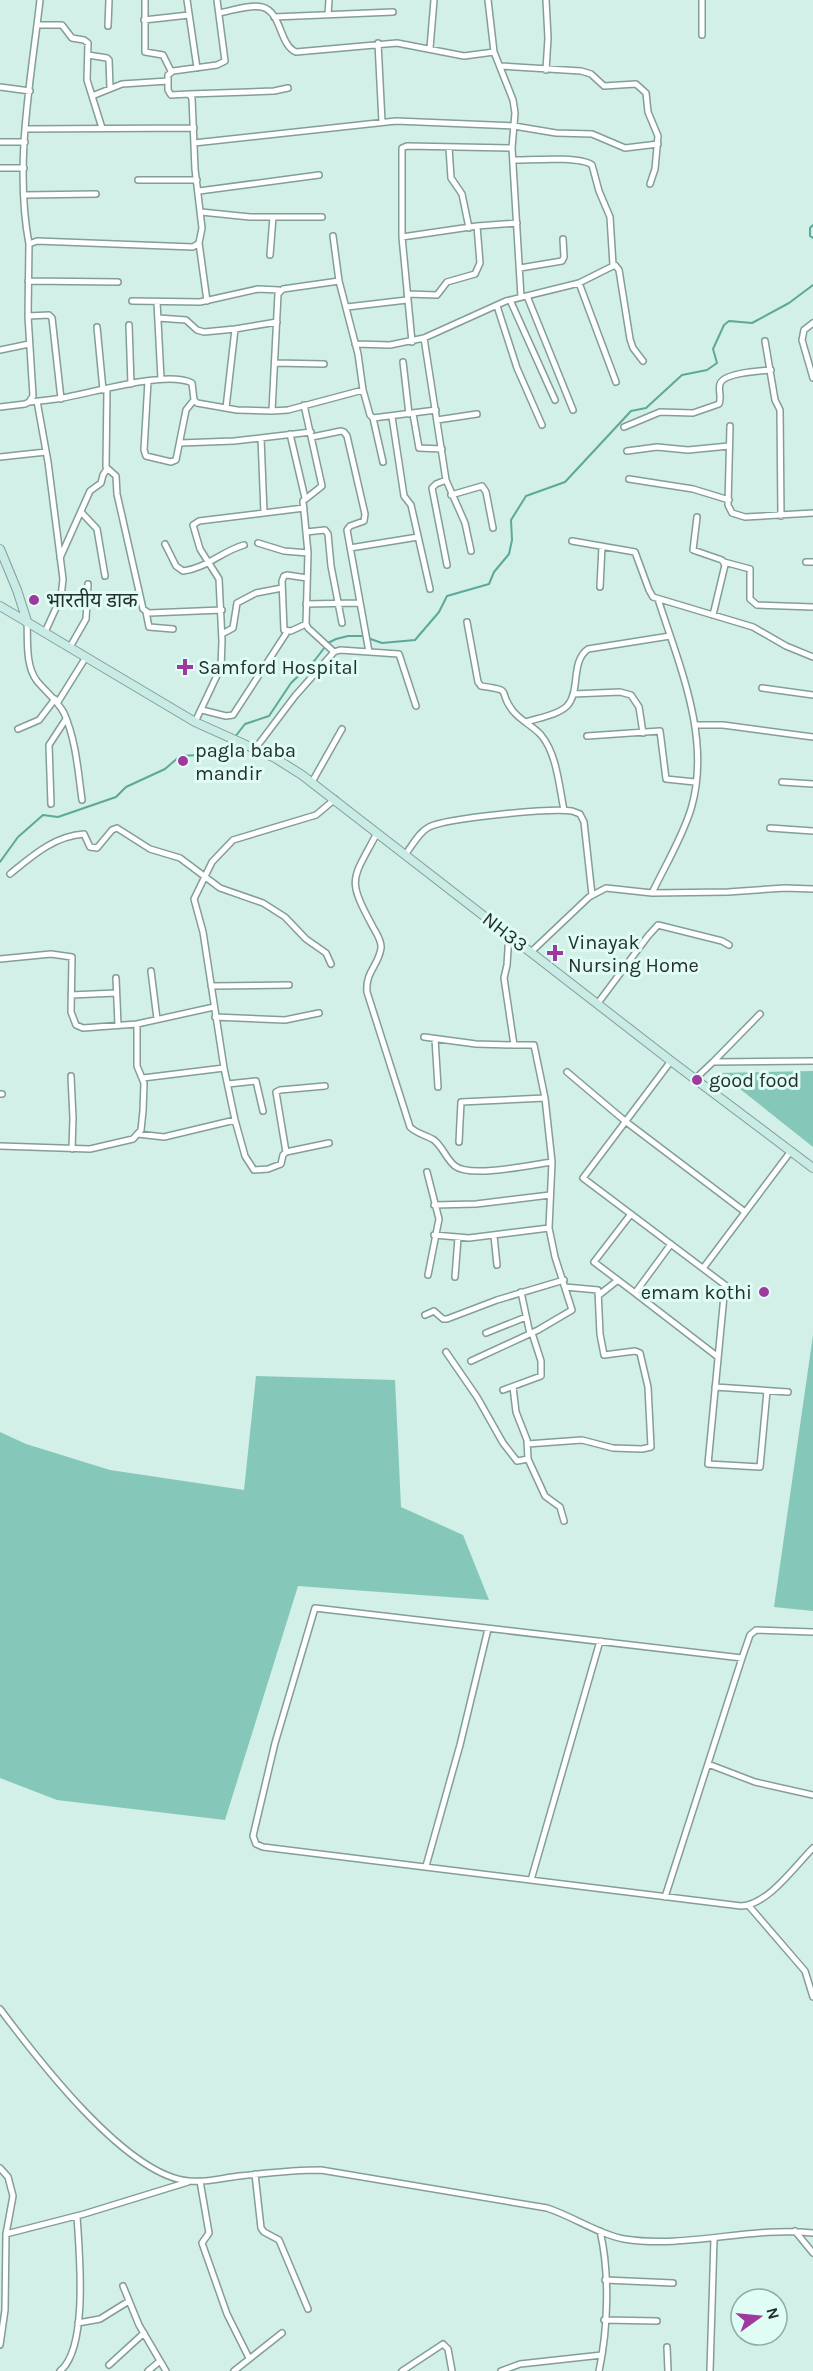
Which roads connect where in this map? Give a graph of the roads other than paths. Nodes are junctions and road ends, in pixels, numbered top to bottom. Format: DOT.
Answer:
graph roads {
  1 [pos="40,0"];
  2 [pos="109,0"];
  3 [pos="145,0"];
  4 [pos="187,0"];
  5 [pos="217,0"];
  6 [pos="328,0"];
  7 [pos="434,0"];
  8 [pos="488,0"];
  9 [pos="546,0"];
  10 [pos="702,0"];
  11 [pos="393,12"];
  12 [pos="219,14"];
  13 [pos="328,14"];
  14 [pos="189,15"];
  15 [pos="274,17"];
  16 [pos="144,20"];
  17 [pos="37,25"];
  18 [pos="108,26"];
  19 [pos="702,35"];
  20 [pos="378,43"];
  21 [pos="430,48"];
  22 [pos="494,52"];
  23 [pos="88,55"];
  24 [pos="500,66"];
  25 [pos="197,68"];
  26 [pos="546,70"];
  27 [pos="171,71"];
  28 [pos="168,81"];
  29 [pos="0,87"];
  30 [pos="288,87"];
  31 [pos="110,88"];
  32 [pos="30,91"];
  33 [pos="189,94"];
  34 [pos="92,96"];
  35 [pos="382,122"];
  36 [pos="514,126"];
  37 [pos="102,128"];
  38 [pos="194,128"];
  39 [pos="26,129"];
  40 [pos="0,142"];
  41 [pos="25,142"];
  42 [pos="194,143"];
  43 [pos="658,144"];
  44 [pos="449,148"];
  45 [pos="512,148"];
  46 [pos="513,160"];
  47 [pos="0,168"];
  48 [pos="24,168"];
  49 [pos="319,175"];
  50 [pos="138,180"];
  51 [pos="197,180"];
  52 [pos="650,184"];
  53 [pos="199,191"];
  54 [pos="96,194"];
  55 [pos="24,195"];
  56 [pos="201,212"];
  57 [pos="273,217"];
  58 [pos="322,217"];
  59 [pos="517,223"];
  60 [pos="477,226"];
  61 [pos="469,228"];
  62 [pos="333,236"];
  63 [pos="402,237"];
  64 [pos="563,239"];
  65 [pos="199,243"];
  66 [pos="29,244"];
  67 [pos="270,255"];
  68 [pos="613,265"];
  69 [pos="520,268"];
  70 [pos="28,281"];
  71 [pos="339,281"];
  72 [pos="118,282"];
  73 [pos="579,283"];
  74 [pos="279,290"];
  75 [pos="407,297"];
  76 [pos="524,297"];
  77 [pos="207,300"];
  78 [pos="510,300"];
  79 [pos="132,301"];
  80 [pos="157,302"];
  81 [pos="497,306"];
  82 [pos="347,307"];
  83 [pos="28,316"];
  84 [pos="158,318"];
  85 [pos="277,322"];
  86 [pos="813,323"];
  87 [pos="129,325"];
  88 [pos="97,327"];
  89 [pos="235,329"];
  90 [pos="424,338"];
  91 [pos="765,341"];
  92 [pos="412,342"];
  93 [pos="355,344"];
  94 [pos="29,345"];
  95 [pos="0,350"];
  96 [pos="643,361"];
  97 [pos="402,362"];
  98 [pos="275,363"];
  99 [pos="324,364"];
  100 [pos="771,370"];
  101 [pos="813,378"];
  102 [pos="161,379"];
  103 [pos="148,381"];
  104 [pos="616,382"];
  105 [pos="131,384"];
  106 [pos="105,390"];
  107 [pos="363,390"];
  108 [pos="61,399"];
  109 [pos="194,400"];
  110 [pos="555,400"];
  111 [pos="37,401"];
  112 [pos="29,402"];
  113 [pos="304,405"];
  114 [pos="0,407"];
  115 [pos="226,408"];
  116 [pos="436,410"];
  117 [pos="573,410"];
  118 [pos="272,411"];
  119 [pos="411,414"];
  120 [pos="477,414"];
  121 [pos="392,417"];
  122 [pos="374,418"];
  123 [pos="438,420"];
  124 [pos="542,425"];
  125 [pos="730,426"];
  126 [pos="624,427"];
  127 [pos="290,434"];
  128 [pos="312,434"];
  129 [pos="261,438"];
  130 [pos="180,443"];
  131 [pos="729,446"];
  132 [pos="442,449"];
  133 [pos="627,451"];
  134 [pos="46,452"];
  135 [pos="0,458"];
  136 [pos="383,462"];
  137 [pos="107,469"];
  138 [pos="629,479"];
  139 [pos="446,480"];
  140 [pos="452,495"];
  141 [pos="305,498"];
  142 [pos="729,501"];
  143 [pos="304,508"];
  144 [pos="81,512"];
  145 [pos="264,513"];
  146 [pos="813,513"];
  147 [pos="781,516"];
  148 [pos="697,517"];
  149 [pos="493,528"];
  150 [pos="306,532"];
  151 [pos="418,537"];
  152 [pos="572,542"];
  153 [pos="258,543"];
  154 [pos="165,544"];
  155 [pos="244,545"];
  156 [pos="602,546"];
  157 [pos="350,548"];
  158 [pos="0,549"];
  159 [pos="471,551"];
  160 [pos="308,553"];
  161 [pos="60,558"];
  162 [pos="724,562"];
  163 [pos="209,564"];
  164 [pos="447,565"];
  165 [pos="105,576"];
  166 [pos="307,578"];
  167 [pos="87,584"];
  168 [pos="600,587"];
  169 [pos="282,588"];
  170 [pos="430,589"];
  171 [pos="658,599"];
  172 [pos="338,603"];
  173 [pos="360,603"];
  174 [pos="306,604"];
  175 [pos="0,606"];
  176 [pos="813,607"];
  177 [pos="222,610"];
  178 [pos="146,612"];
  179 [pos="713,615"];
  180 [pos="27,621"];
  181 [pos="467,621"];
  182 [pos="342,623"];
  183 [pos="306,624"];
  184 [pos="173,629"];
  185 [pos="45,632"];
  186 [pos="287,632"];
  187 [pos="222,633"];
  188 [pos="670,636"];
  189 [pos="70,647"];
  190 [pos="333,650"];
  191 [pos="369,652"];
  192 [pos="86,657"];
  193 [pos="813,657"];
  194 [pos="762,688"];
  195 [pos="573,694"];
  196 [pos="813,695"];
  197 [pos="56,701"];
  198 [pos="416,706"];
  199 [pos="202,710"];
  200 [pos="66,719"];
  201 [pos="195,722"];
  202 [pos="526,722"];
  203 [pos="694,725"];
  204 [pos="18,729"];
  205 [pos="342,729"];
  206 [pos="643,733"];
  207 [pos="587,736"];
  208 [pos="813,736"];
  209 [pos="255,749"];
  210 [pos="312,782"];
  211 [pos="695,782"];
  212 [pos="782,782"];
  213 [pos="813,784"];
  214 [pos="335,799"];
  215 [pos="82,800"];
  216 [pos="51,804"];
  217 [pos="564,810"];
  218 [pos="770,828"];
  219 [pos="813,831"];
  220 [pos="377,833"];
  221 [pos="405,855"];
  222 [pos="10,874"];
  223 [pos="206,877"];
  224 [pos="813,889"];
  225 [pos="652,893"];
  226 [pos="592,895"];
  227 [pos="509,934"];
  228 [pos="729,945"];
  229 [pos="531,952"];
  230 [pos="0,959"];
  231 [pos="331,964"];
  232 [pos="0,966"];
  233 [pos="151,971"];
  234 [pos="116,978"];
  235 [pos="211,986"];
  236 [pos="289,986"];
  237 [pos="116,993"];
  238 [pos="71,995"];
  239 [pos="598,1003"];
  240 [pos="214,1007"];
  241 [pos="319,1013"];
  242 [pos="760,1014"];
  243 [pos="215,1017"];
  244 [pos="157,1019"];
  245 [pos="137,1024"];
  246 [pos="118,1025"];
  247 [pos="424,1037"];
  248 [pos="435,1039"];
  249 [pos="514,1045"];
  250 [pos="671,1061"];
  251 [pos="813,1061"];
  252 [pos="713,1062"];
  253 [pos="224,1068"];
  254 [pos="567,1072"];
  255 [pos="70,1076"];
  256 [pos="143,1078"];
  257 [pos="695,1079"];
  258 [pos="228,1084"];
  259 [pos="325,1086"];
  260 [pos="438,1087"];
  261 [pos="545,1098"];
  262 [pos="263,1111"];
  263 [pos="235,1120"];
  264 [pos="626,1121"];
  265 [pos="138,1134"];
  266 [pos="459,1142"];
  267 [pos="329,1143"];
  268 [pos="0,1146"];
  269 [pos="72,1149"];
  270 [pos="791,1151"];
  271 [pos="286,1152"];
  272 [pos="552,1162"];
  273 [pos="813,1168"];
  274 [pos="427,1172"];
  275 [pos="550,1195"];
  276 [pos="434,1205"];
  277 [pos="745,1212"];
  278 [pos="631,1214"];
  279 [pos="549,1228"];
  280 [pos="434,1235"];
  281 [pos="494,1236"];
  282 [pos="458,1238"];
  283 [pos="671,1244"];
  284 [pos="497,1266"];
  285 [pos="704,1267"];
  286 [pos="428,1275"];
  287 [pos="456,1277"];
  288 [pos="618,1280"];
  289 [pos="565,1284"];
  290 [pos="521,1292"];
  291 [pos="635,1293"];
  292 [pos="599,1295"];
  293 [pos="425,1316"];
  294 [pos="526,1317"];
  295 [pos="486,1333"];
  296 [pos="531,1334"];
  297 [pos="446,1352"];
  298 [pos="718,1357"];
  299 [pos="471,1361"];
  300 [pos="513,1387"];
  301 [pos="716,1387"];
  302 [pos="503,1390"];
  303 [pos="767,1391"];
  304 [pos="788,1392"];
  305 [pos="528,1444"];
  306 [pos="528,1459"];
  307 [pos="564,1521"];
  308 [pos="489,1629"];
  309 [pos="813,1632"];
  310 [pos="600,1641"];
  311 [pos="742,1658"];
  312 [pos="708,1764"];
  313 [pos="813,1796"];
  314 [pos="813,1848"];
  315 [pos="426,1866"];
  316 [pos="531,1880"];
  317 [pos="665,1897"];
  318 [pos="749,1906"];
  319 [pos="812,1991"];
  320 [pos="813,1997"];
  321 [pos="0,2009"];
  322 [pos="0,2168"];
  323 [pos="255,2174"];
  324 [pos="189,2181"];
  325 [pos="200,2181"];
  326 [pos="77,2216"];
  327 [pos="0,2228"];
  328 [pos="7,2231"];
  329 [pos="600,2231"];
  330 [pos="795,2231"];
  331 [pos="813,2233"];
  332 [pos="616,2237"];
  333 [pos="714,2239"];
  334 [pos="604,2248"];
  335 [pos="813,2253"];
  336 [pos="605,2280"];
  337 [pos="672,2283"];
  338 [pos="123,2286"];
  339 [pos="129,2301"];
  340 [pos="308,2309"];
  341 [pos="604,2320"];
  342 [pos="657,2321"];
  343 [pos="78,2323"];
  344 [pos="144,2333"];
  345 [pos="282,2333"];
  346 [pos="0,2345"];
  347 [pos="667,2347"];
  348 [pos="602,2355"];
  349 [pos="249,2358"];
  350 [pos="160,2361"];
  351 [pos="109,2365"];
  352 [pos="60,2371"];
  353 [pos="148,2371"];
  354 [pos="166,2371"];
  355 [pos="234,2371"];
  356 [pos="402,2371"];
  357 [pos="452,2371"];
  358 [pos="501,2371"];
  359 [pos="599,2371"];
  360 [pos="668,2371"];
  361 [pos="710,2371"];
  1 -- 17 [label="street"];
  2 -- 18 [label="street"];
  3 -- 16 [label="street"];
  4 -- 14 [label="street"];
  5 -- 12 [label="street"];
  6 -- 13 [label="street"];
  7 -- 21 [label="street"];
  8 -- 22 [label="street"];
  9 -- 26 [label="street"];
  10 -- 19 [label="street"];
  11 -- 13 [label="street"];
  12 -- 15 [label="street"];
  12 -- 25 [label="street"];
  13 -- 15 [label="street"];
  14 -- 16 [label="street"];
  14 -- 25 [label="street"];
  15 -- 20 [label="street"];
  16 -- 27 [label="street"];
  17 -- 23 [label="street"];
  17 -- 32 [label="street"];
  20 -- 21 [label="street"];
  20 -- 35 [label="street"];
  21 -- 22 [label="street"];
  22 -- 24 [label="street"];
  23 -- 31 [label="street"];
  23 -- 34 [label="street"];
  24 -- 26 [label="street"];
  24 -- 36 [label="street"];
  25 -- 27 [label="street"];
  26 -- 43 [label="street"];
  27 -- 28 [label="street"];
  28 -- 31 [label="street"];
  28 -- 33 [label="street"];
  29 -- 32 [label="street"];
  30 -- 33 [label="street"];
  31 -- 34 [label="street"];
  32 -- 39 [label="street"];
  33 -- 38 [label="street"];
  34 -- 37 [label="street"];
  35 -- 36 [label="street"];
  35 -- 42 [label="street"];
  36 -- 43 [label="street"];
  36 -- 45 [label="street"];
  37 -- 38 [label="street"];
  37 -- 39 [label="street"];
  38 -- 42 [label="street"];
  39 -- 41 [label="street"];
  40 -- 41 [label="street"];
  41 -- 48 [label="street"];
  42 -- 51 [label="street"];
  43 -- 52 [label="street"];
  44 -- 45 [label="street"];
  44 -- 61 [label="street"];
  44 -- 63 [label="street"];
  45 -- 46 [label="street"];
  46 -- 59 [label="street"];
  46 -- 68 [label="street"];
  47 -- 48 [label="street"];
  48 -- 55 [label="street"];
  49 -- 53 [label="street"];
  50 -- 51 [label="street"];
  51 -- 53 [label="street"];
  53 -- 56 [label="street"];
  54 -- 55 [label="street"];
  55 -- 66 [label="street"];
  56 -- 57 [label="street"];
  56 -- 65 [label="street"];
  57 -- 58 [label="street"];
  57 -- 67 [label="street"];
  59 -- 60 [label="street"];
  59 -- 69 [label="street"];
  60 -- 61 [label="street"];
  60 -- 75 [label="street"];
  61 -- 63 [label="street"];
  62 -- 71 [label="street"];
  63 -- 75 [label="street"];
  64 -- 69 [label="street"];
  65 -- 66 [label="street"];
  65 -- 77 [label="street"];
  66 -- 70 [label="street"];
  68 -- 73 [label="street"];
  68 -- 96 [label="street"];
  69 -- 76 [label="street"];
  70 -- 72 [label="street"];
  70 -- 83 [label="street"];
  71 -- 74 [label="street"];
  71 -- 82 [label="street"];
  73 -- 76 [label="street"];
  73 -- 104 [label="street"];
  74 -- 77 [label="street"];
  74 -- 85 [label="street"];
  75 -- 82 [label="street"];
  75 -- 92 [label="street"];
  76 -- 78 [label="street"];
  76 -- 117 [label="street"];
  77 -- 80 [label="street"];
  78 -- 81 [label="street"];
  78 -- 110 [label="street"];
  79 -- 80 [label="street"];
  80 -- 84 [label="street"];
  81 -- 90 [label="street"];
  81 -- 124 [label="street"];
  82 -- 93 [label="street"];
  83 -- 94 [label="street"];
  83 -- 108 [label="street"];
  84 -- 89 [label="street"];
  84 -- 102 [label="street"];
  85 -- 89 [label="street"];
  85 -- 98 [label="street"];
  86 -- 101 [label="street"];
  87 -- 105 [label="street"];
  88 -- 106 [label="street"];
  89 -- 115 [label="street"];
  90 -- 92 [label="street"];
  90 -- 116 [label="street"];
  91 -- 100 [label="street"];
  92 -- 93 [label="street"];
  93 -- 107 [label="street"];
  94 -- 95 [label="street"];
  94 -- 112 [label="street"];
  97 -- 119 [label="street"];
  98 -- 99 [label="street"];
  98 -- 118 [label="street"];
  100 -- 126 [label="street"];
  100 -- 147 [label="street"];
  102 -- 103 [label="street"];
  102 -- 109 [label="street"];
  103 -- 105 [label="street"];
  103 -- 130 [label="street"];
  105 -- 106 [label="street"];
  106 -- 108 [label="street"];
  106 -- 137 [label="street"];
  107 -- 113 [label="street"];
  107 -- 122 [label="street"];
  108 -- 111 [label="street"];
  109 -- 115 [label="street"];
  109 -- 130 [label="street"];
  111 -- 112 [label="street"];
  111 -- 134 [label="street"];
  112 -- 114 [label="street"];
  113 -- 118 [label="street"];
  113 -- 128 [label="street"];
  115 -- 118 [label="street"];
  116 -- 119 [label="street"];
  116 -- 123 [label="street"];
  119 -- 121 [label="street"];
  119 -- 132 [label="street"];
  120 -- 123 [label="street"];
  121 -- 122 [label="street"];
  121 -- 151 [label="street"];
  122 -- 136 [label="street"];
  123 -- 132 [label="street"];
  125 -- 131 [label="street"];
  127 -- 128 [label="street"];
  127 -- 129 [label="street"];
  127 -- 141 [label="street"];
  128 -- 141 [label="street"];
  128 -- 157 [label="street"];
  129 -- 130 [label="street"];
  129 -- 145 [label="street"];
  131 -- 133 [label="street"];
  131 -- 142 [label="street"];
  132 -- 139 [label="street"];
  134 -- 135 [label="street"];
  134 -- 161 [label="street"];
  137 -- 144 [label="street"];
  137 -- 178 [label="street"];
  138 -- 142 [label="street"];
  139 -- 140 [label="street"];
  139 -- 164 [label="street"];
  140 -- 149 [label="street"];
  140 -- 159 [label="street"];
  141 -- 143 [label="street"];
  142 -- 147 [label="street"];
  143 -- 145 [label="street"];
  143 -- 150 [label="street"];
  144 -- 161 [label="street"];
  144 -- 165 [label="street"];
  145 -- 163 [label="street"];
  146 -- 147 [label="street"];
  148 -- 162 [label="street"];
  150 -- 160 [label="street"];
  150 -- 172 [label="street"];
  151 -- 157 [label="street"];
  151 -- 170 [label="street"];
  152 -- 156 [label="street"];
  153 -- 160 [label="street"];
  154 -- 163 [label="street"];
  155 -- 163 [label="street"];
  156 -- 168 [label="street"];
  156 -- 171 [label="street"];
  157 -- 173 [label="street"];
  158 -- 180 [label="main road"];
  160 -- 166 [label="street"];
  161 -- 185 [label="street"];
  162 -- 176 [label="street"];
  162 -- 179 [label="street"];
  163 -- 177 [label="street"];
  166 -- 169 [label="street"];
  166 -- 174 [label="street"];
  167 -- 189 [label="street"];
  169 -- 186 [label="street"];
  169 -- 187 [label="street"];
  171 -- 179 [label="street"];
  171 -- 188 [label="street"];
  172 -- 173 [label="street"];
  172 -- 174 [label="street"];
  172 -- 182 [label="street"];
  173 -- 191 [label="street"];
  174 -- 183 [label="street"];
  175 -- 180 [label="main road, NH33"];
  177 -- 178 [label="street"];
  177 -- 187 [label="street"];
  178 -- 184 [label="street"];
  179 -- 193 [label="street"];
  180 -- 185 [label="main road, NH33"];
  180 -- 197 [label="street"];
  181 -- 202 [label="street"];
  183 -- 186 [label="street"];
  183 -- 190 [label="street"];
  185 -- 189 [label="main road, NH33"];
  186 -- 199 [label="street"];
  187 -- 199 [label="street"];
  188 -- 195 [label="street"];
  188 -- 203 [label="street"];
  189 -- 192 [label="main road, NH33"];
  190 -- 191 [label="street"];
  190 -- 209 [label="street"];
  191 -- 198 [label="street"];
  192 -- 197 [label="street"];
  192 -- 201 [label="main road, NH33"];
  194 -- 196 [label="street"];
  195 -- 202 [label="street"];
  195 -- 206 [label="street"];
  197 -- 200 [label="street"];
  197 -- 204 [label="street"];
  199 -- 201 [label="street"];
  200 -- 215 [label="street"];
  200 -- 216 [label="street"];
  201 -- 209 [label="main road, NH33"];
  202 -- 217 [label="street"];
  203 -- 208 [label="street"];
  203 -- 211 [label="street"];
  205 -- 210 [label="street"];
  206 -- 207 [label="street"];
  206 -- 211 [label="street"];
  209 -- 210 [label="main road, NH33"];
  210 -- 214 [label="main road, NH33"];
  211 -- 225 [label="street"];
  212 -- 213 [label="street"];
  214 -- 220 [label="main road, NH33"];
  214 -- 223 [label="street"];
  217 -- 221 [label="street"];
  217 -- 226 [label="street"];
  218 -- 219 [label="street"];
  220 -- 221 [label="main road, NH33"];
  220 -- 272 [label="street"];
  221 -- 227 [label="main road, NH33"];
  222 -- 223 [label="street"];
  223 -- 231 [label="street"];
  223 -- 235 [label="street"];
  224 -- 225 [label="street"];
  225 -- 226 [label="street"];
  226 -- 229 [label="street"];
  227 -- 229 [label="main road, NH33"];
  227 -- 249 [label="street"];
  228 -- 239 [label="street"];
  229 -- 239 [label="main road, NH33"];
  230 -- 232 [label="street"];
  230 -- 238 [label="street"];
  233 -- 244 [label="street"];
  234 -- 237 [label="street"];
  235 -- 236 [label="street"];
  235 -- 240 [label="street"];
  237 -- 238 [label="street"];
  237 -- 246 [label="street"];
  238 -- 246 [label="street"];
  239 -- 250 [label="main road, NH33"];
  240 -- 243 [label="street"];
  240 -- 244 [label="street"];
  241 -- 243 [label="street"];
  242 -- 252 [label="street"];
  243 -- 253 [label="street"];
  244 -- 245 [label="street"];
  245 -- 246 [label="street"];
  245 -- 256 [label="street"];
  247 -- 248 [label="street"];
  248 -- 249 [label="street"];
  248 -- 260 [label="street"];
  249 -- 261 [label="street"];
  250 -- 257 [label="main road, NH33"];
  250 -- 264 [label="street"];
  251 -- 252 [label="street"];
  252 -- 257 [label="street"];
  253 -- 256 [label="street"];
  253 -- 258 [label="street"];
  254 -- 264 [label="street"];
  255 -- 269 [label="street"];
  256 -- 265 [label="street"];
  257 -- 270 [label="main road, NH33"];
  258 -- 262 [label="street"];
  258 -- 263 [label="street"];
  259 -- 271 [label="street"];
  261 -- 266 [label="street"];
  261 -- 272 [label="street"];
  263 -- 265 [label="street"];
  263 -- 271 [label="street"];
  264 -- 277 [label="street"];
  264 -- 278 [label="street"];
  265 -- 269 [label="street"];
  267 -- 271 [label="street"];
  268 -- 269 [label="street"];
  270 -- 273 [label="main road, NH33"];
  270 -- 277 [label="street"];
  272 -- 275 [label="street"];
  274 -- 276 [label="street"];
  275 -- 276 [label="street"];
  275 -- 279 [label="street"];
  276 -- 280 [label="street"];
  277 -- 285 [label="street"];
  278 -- 283 [label="street"];
  278 -- 288 [label="street"];
  279 -- 281 [label="street"];
  279 -- 289 [label="street"];
  280 -- 282 [label="street"];
  280 -- 286 [label="street"];
  281 -- 282 [label="street"];
  281 -- 284 [label="street"];
  282 -- 287 [label="street"];
  283 -- 285 [label="street"];
  283 -- 291 [label="street"];
  285 -- 298 [label="street"];
  288 -- 291 [label="street"];
  288 -- 292 [label="street"];
  289 -- 290 [label="street"];
  289 -- 292 [label="street"];
  289 -- 296 [label="street"];
  290 -- 293 [label="street"];
  290 -- 294 [label="street"];
  291 -- 298 [label="street"];
  292 -- 305 [label="street"];
  294 -- 295 [label="street"];
  294 -- 296 [label="street"];
  296 -- 299 [label="street"];
  296 -- 300 [label="street"];
  297 -- 306 [label="street"];
  298 -- 301 [label="street"];
  300 -- 302 [label="street"];
  300 -- 305 [label="street"];
  301 -- 303 [label="street"];
  301 -- 303 [label="street"];
  303 -- 304 [label="street"];
  305 -- 306 [label="street"];
  306 -- 307 [label="street"];
  308 -- 310 [label="street"];
  308 -- 315 [label="street"];
  308 -- 315 [label="street"];
  309 -- 311 [label="street"];
  310 -- 311 [label="street"];
  310 -- 316 [label="street"];
  311 -- 312 [label="street"];
  312 -- 313 [label="street"];
  312 -- 317 [label="street"];
  314 -- 318 [label="street"];
  315 -- 316 [label="street"];
  316 -- 317 [label="street"];
  317 -- 318 [label="street"];
  318 -- 319 [label="street"];
  319 -- 320 [label="street"];
  321 -- 324 [label="street"];
  322 -- 328 [label="street"];
  323 -- 325 [label="street"];
  323 -- 329 [label="street"];
  323 -- 340 [label="street"];
  324 -- 325 [label="street"];
  324 -- 326 [label="street"];
  325 -- 349 [label="street"];
  326 -- 328 [label="street"];
  326 -- 343 [label="street"];
  327 -- 328 [label="street"];
  328 -- 346 [label="street"];
  329 -- 332 [label="street"];
  329 -- 334 [label="street"];
  330 -- 331 [label="street"];
  330 -- 333 [label="street"];
  330 -- 335 [label="street"];
  332 -- 333 [label="street"];
  332 -- 334 [label="street"];
  333 -- 361 [label="street"];
  334 -- 336 [label="street"];
  336 -- 337 [label="street"];
  336 -- 341 [label="street"];
  338 -- 339 [label="street"];
  339 -- 343 [label="street"];
  339 -- 344 [label="street"];
  341 -- 342 [label="street"];
  341 -- 348 [label="street"];
  343 -- 352 [label="street"];
  344 -- 350 [label="street"];
  344 -- 351 [label="street"];
  345 -- 349 [label="street"];
  347 -- 360 [label="street"];
  348 -- 358 [label="street"];
  348 -- 359 [label="street"];
  349 -- 355 [label="street"];
  350 -- 353 [label="street"];
  350 -- 354 [label="street"];
  356 -- 357 [label="street"];
}
